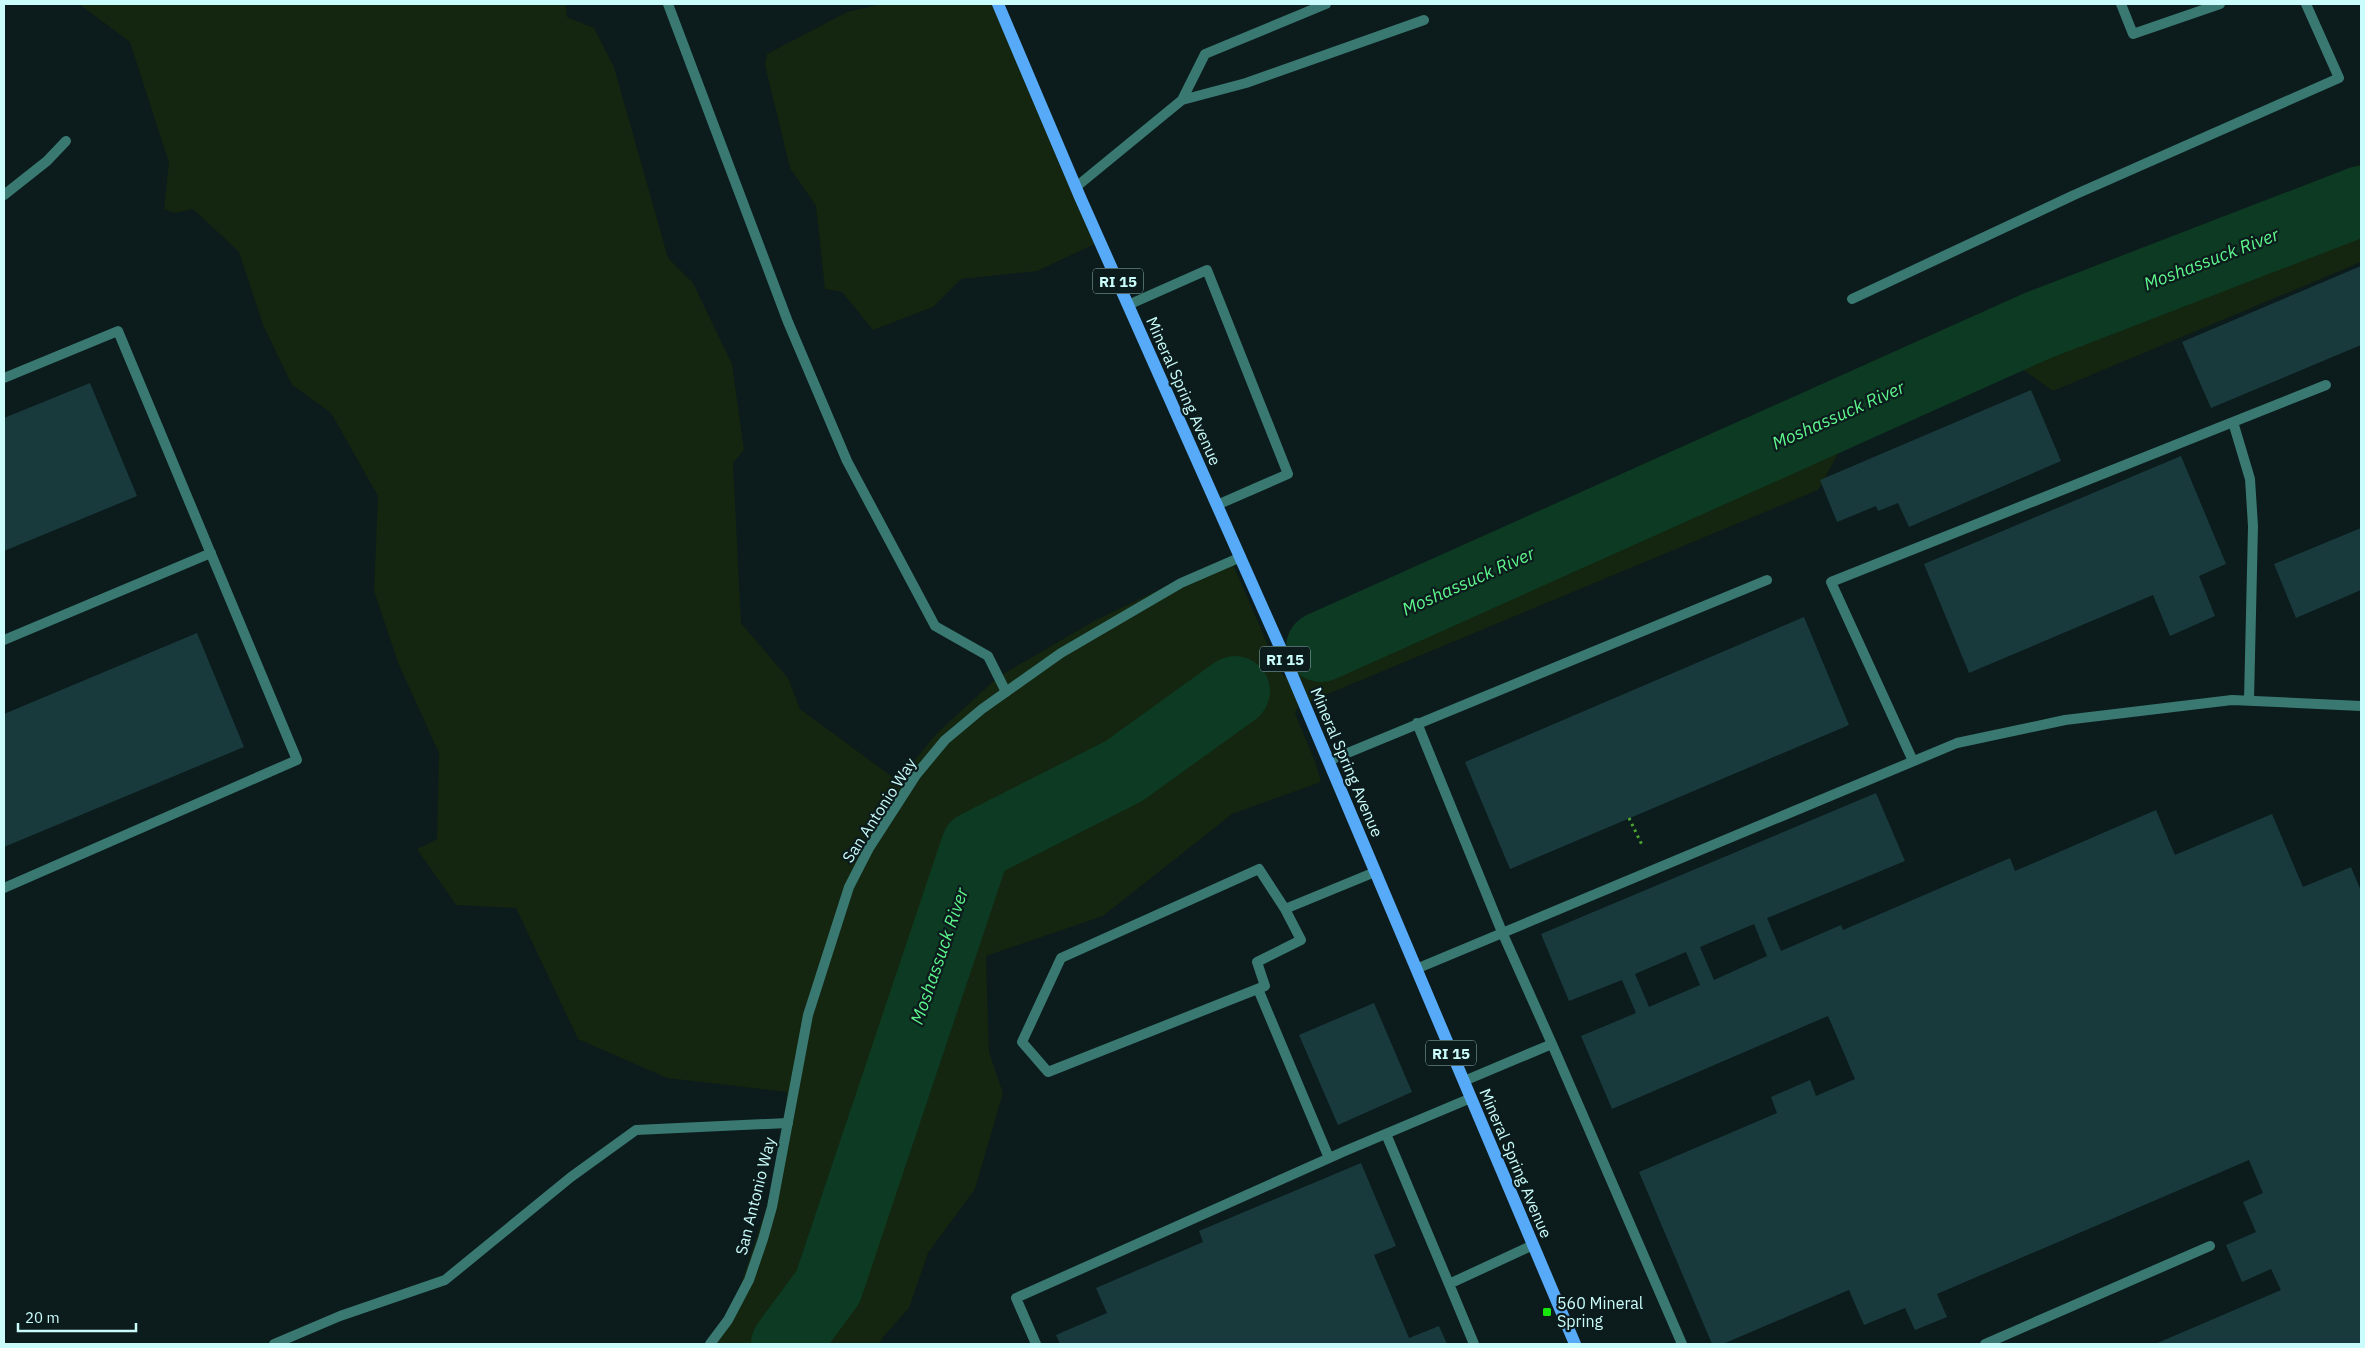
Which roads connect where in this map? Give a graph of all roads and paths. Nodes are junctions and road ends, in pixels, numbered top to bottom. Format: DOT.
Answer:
graph roads {
  1 [pos="668,4"];
  2 [pos="998,4"];
  3 [pos="1326,4"];
  4 [pos="2120,4"];
  5 [pos="2220,4"];
  6 [pos="2306,4"];
  7 [pos="1424,20"];
  8 [pos="1182,100"];
  9 [pos="66,141"];
  10 [pos="1076,187"];
  11 [pos="4,195"];
  12 [pos="1852,298"];
  13 [pos="1128,305"];
  14 [pos="4,378"];
  15 [pos="2326,385"];
  16 [pos="2233,422"];
  17 [pos="1217,505"];
  18 [pos="211,553"];
  19 [pos="1241,557"];
  20 [pos="1766,580"];
  21 [pos="4,640"];
  22 [pos="1006,692"];
  23 [pos="2249,700"];
  24 [pos="2361,706"];
  25 [pos="1417,723"];
  26 [pos="1328,761"];
  27 [pos="1913,761"];
  28 [pos="1375,872"];
  29 [pos="4,888"];
  30 [pos="1284,909"];
  31 [pos="1502,932"];
  32 [pos="1416,969"];
  33 [pos="1258,989"];
  34 [pos="1552,1044"];
  35 [pos="1464,1082"];
  36 [pos="1471,1098"];
  37 [pos="788,1123"];
  38 [pos="1386,1134"];
  39 [pos="1329,1158"];
  40 [pos="1533,1245"];
  41 [pos="2210,1246"];
  42 [pos="1449,1284"];
  43 [pos="274,1344"];
  44 [pos="710,1344"];
  45 [pos="1036,1344"];
  46 [pos="1474,1344"];
  47 [pos="1575,1344"];
  48 [pos="1682,1344"];
  49 [pos="1985,1344"];
  1 -- 22 [label="street"];
  2 -- 10 [label="main road, Mineral Spring Avenue / RI 15"];
  3 -- 8 [label="street"];
  4 -- 5 [label="street"];
  6 -- 12 [label="street"];
  7 -- 8 [label="street"];
  8 -- 10 [label="street"];
  9 -- 11 [label="street"];
  10 -- 13 [label="main road, Mineral Spring Avenue / RI 15"];
  13 -- 17 [label="main road, Mineral Spring Avenue / RI 15"];
  13 -- 17 [label="street"];
  14 -- 18 [label="street"];
  15 -- 16 [label="street"];
  16 -- 23 [label="street"];
  16 -- 27 [label="street"];
  17 -- 19 [label="main road, Mineral Spring Avenue / RI 15"];
  18 -- 21 [label="street"];
  18 -- 29 [label="street"];
  19 -- 22 [label="street, San Antonio Way"];
  19 -- 26 [label="main road, Mineral Spring Avenue / RI 15"];
  20 -- 25 [label="street"];
  22 -- 37 [label="street, San Antonio Way"];
  23 -- 24 [label="street"];
  23 -- 27 [label="street"];
  25 -- 26 [label="street"];
  25 -- 31 [label="street"];
  26 -- 28 [label="main road, Mineral Spring Avenue / RI 15"];
  27 -- 31 [label="street"];
  28 -- 30 [label="street"];
  28 -- 32 [label="main road, Mineral Spring Avenue / RI 15"];
  30 -- 33 [label="street"];
  30 -- 33 [label="street"];
  31 -- 32 [label="street"];
  31 -- 34 [label="street"];
  32 -- 35 [label="main road, Mineral Spring Avenue / RI 15"];
  33 -- 39 [label="street"];
  34 -- 35 [label="street"];
  34 -- 48 [label="street"];
  35 -- 36 [label="main road, Mineral Spring Avenue / RI 15"];
  36 -- 38 [label="street"];
  36 -- 40 [label="main road, Mineral Spring Avenue / RI 15"];
  37 -- 43 [label="street"];
  37 -- 44 [label="street, San Antonio Way"];
  38 -- 39 [label="street"];
  38 -- 42 [label="street"];
  39 -- 45 [label="street"];
  40 -- 42 [label="street"];
  40 -- 47 [label="main road, Mineral Spring Avenue / RI 15"];
  41 -- 49 [label="street"];
  42 -- 46 [label="street"];
}
